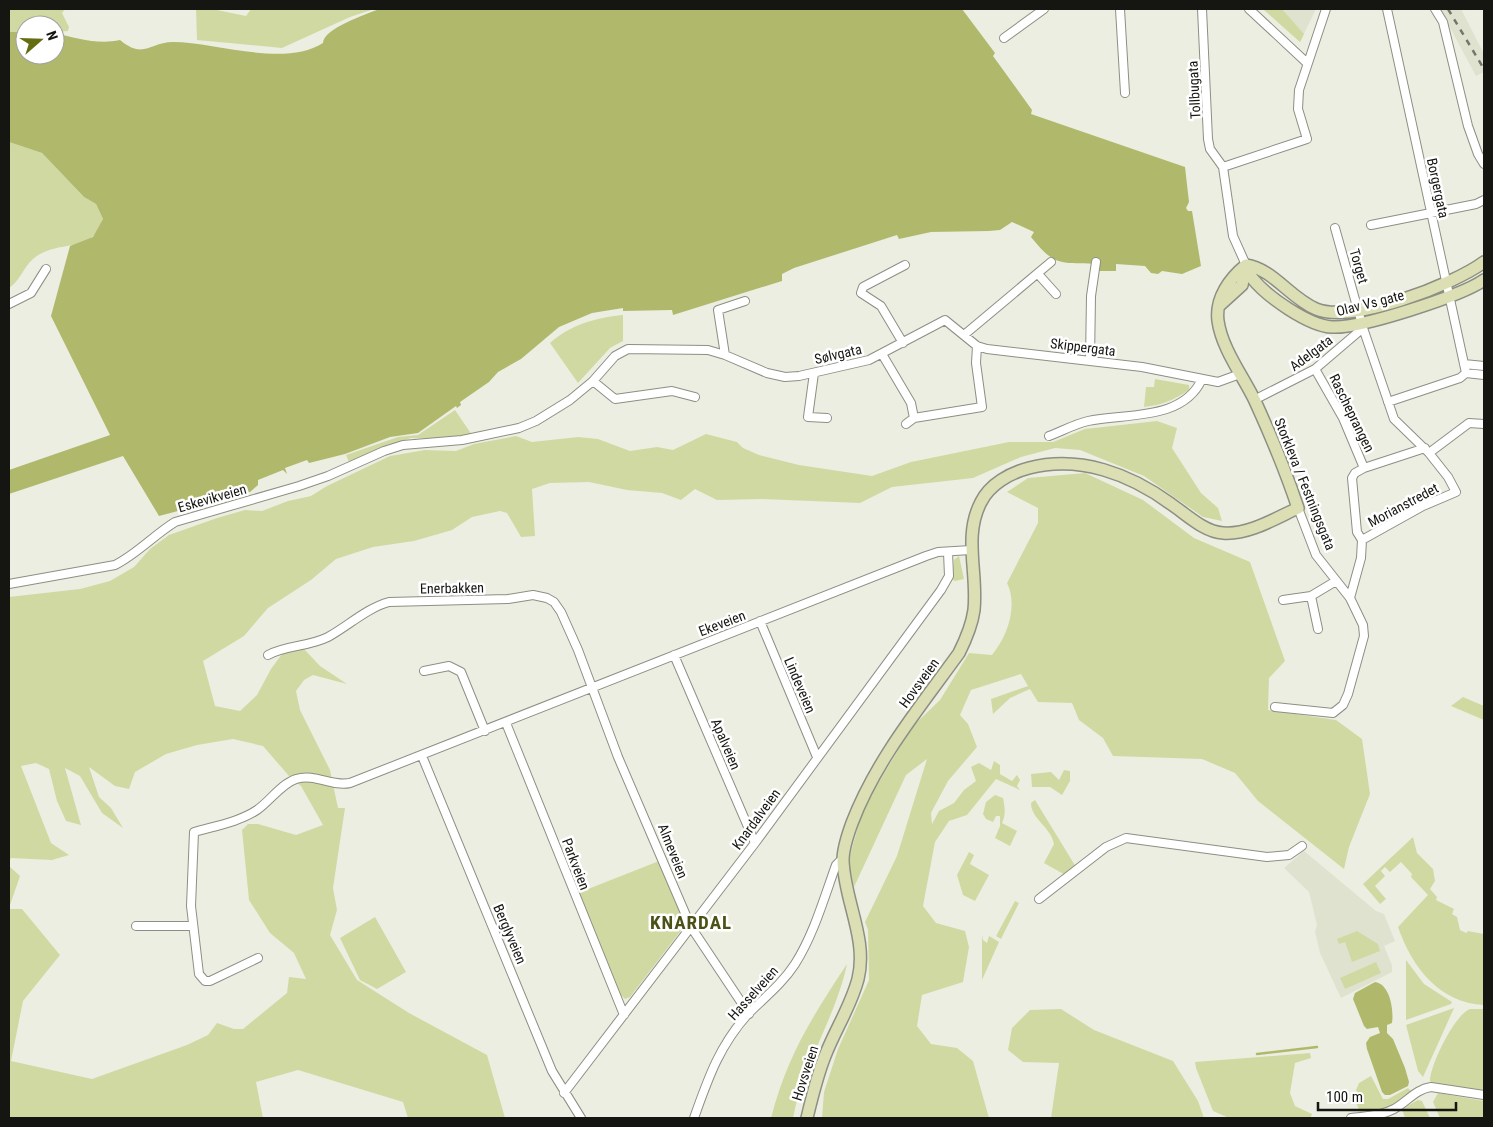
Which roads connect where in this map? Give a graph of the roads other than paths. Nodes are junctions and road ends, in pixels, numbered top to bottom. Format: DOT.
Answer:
graph roads {
  1 [pos="1044,9"];
  2 [pos="1120,9"];
  3 [pos="1202,9"];
  4 [pos="1249,9"];
  5 [pos="1326,9"];
  6 [pos="1387,9"];
  7 [pos="1434,9"];
  8 [pos="1004,38"];
  9 [pos="1306,62"];
  10 [pos="1125,93"];
  11 [pos="1484,164"];
  12 [pos="1223,167"];
  13 [pos="1484,200"];
  14 [pos="1431,214"];
  15 [pos="1371,225"];
  16 [pos="1335,228"];
  17 [pos="1051,262"];
  18 [pos="1096,262"];
  19 [pos="1484,262"];
  20 [pos="906,265"];
  21 [pos="1246,265"];
  22 [pos="46,269"];
  23 [pos="1038,274"];
  24 [pos="1484,280"];
  25 [pos="1446,284"];
  26 [pos="1056,294"];
  27 [pos="1449,297"];
  28 [pos="746,301"];
  29 [pos="9,304"];
  30 [pos="1359,311"];
  31 [pos="1363,326"];
  32 [pos="964,335"];
  33 [pos="903,343"];
  34 [pos="977,346"];
  35 [pos="882,354"];
  36 [pos="725,355"];
  37 [pos="1090,360"];
  38 [pos="1464,364"];
  39 [pos="1484,366"];
  40 [pos="1315,369"];
  41 [pos="1466,372"];
  42 [pos="814,373"];
  43 [pos="1240,374"];
  44 [pos="775,375"];
  45 [pos="1484,375"];
  46 [pos="1202,379"];
  47 [pos="593,380"];
  48 [pos="695,397"];
  49 [pos="1254,400"];
  50 [pos="1388,402"];
  51 [pos="827,418"];
  52 [pos="914,418"];
  53 [pos="906,424"];
  54 [pos="1484,424"];
  55 [pos="1049,436"];
  56 [pos="1427,450"];
  57 [pos="1364,468"];
  58 [pos="1298,508"];
  59 [pos="1362,540"];
  60 [pos="971,550"];
  61 [pos="948,552"];
  62 [pos="1336,581"];
  63 [pos="9,584"];
  64 [pos="1311,596"];
  65 [pos="1350,598"];
  66 [pos="1283,600"];
  67 [pos="760,621"];
  68 [pos="1318,629"];
  69 [pos="268,655"];
  70 [pos="674,655"];
  71 [pos="424,671"];
  72 [pos="591,689"];
  73 [pos="1274,707"];
  74 [pos="506,722"];
  75 [pos="484,731"];
  76 [pos="422,756"];
  77 [pos="817,757"];
  78 [pos="755,843"];
  79 [pos="1302,846"];
  80 [pos="843,858"];
  81 [pos="1039,899"];
  82 [pos="136,926"];
  83 [pos="192,926"];
  84 [pos="691,927"];
  85 [pos="258,958"];
  86 [pos="624,1014"];
  87 [pos="749,1014"];
  88 [pos="564,1093"];
  89 [pos="1484,1095"];
  90 [pos="581,1118"];
  91 [pos="694,1118"];
  92 [pos="808,1118"];
  93 [pos="1351,1118"];
  1 -- 8 [label="street"];
  2 -- 10 [label="street"];
  3 -- 12 [label="street, Tollbugata"];
  4 -- 9 [label="street"];
  5 -- 9 [label="street"];
  6 -- 14 [label="street, Borgergata"];
  7 -- 11 [label="street"];
  9 -- 12 [label="street"];
  12 -- 21 [label="street"];
  13 -- 14 [label="street"];
  14 -- 15 [label="street"];
  14 -- 25 [label="street, Borgergata"];
  16 -- 30 [label="street, Torget"];
  17 -- 23 [label="street"];
  18 -- 37 [label="street"];
  19 -- 25 [label="street, Olav Vs gate"];
  20 -- 33 [label="street"];
  21 -- 30 [label="street, Olav Vs gate"];
  21 -- 31 [label="street, Olav Vs gate"];
  21 -- 43 [label="street, Storkleva / Festningsgata"];
  22 -- 29 [label="street"];
  23 -- 26 [label="street"];
  23 -- 32 [label="street"];
  24 -- 27 [label="street, Olav Vs gate"];
  25 -- 27 [label="street, Borgergata"];
  25 -- 30 [label="street, Olav Vs gate"];
  27 -- 31 [label="street, Olav Vs gate"];
  27 -- 38 [label="street, Borgergata"];
  28 -- 36 [label="street"];
  30 -- 31 [label="street"];
  31 -- 40 [label="street, Adelgata"];
  31 -- 50 [label="street"];
  32 -- 33 [label="street, Sølvgata"];
  32 -- 34 [label="street"];
  33 -- 35 [label="street, Sølvgata"];
  34 -- 37 [label="street, Skippergata"];
  34 -- 52 [label="street"];
  35 -- 42 [label="street, Sølvgata"];
  35 -- 52 [label="street"];
  36 -- 44 [label="street, Eskevikveien"];
  36 -- 47 [label="street, Eskevikveien"];
  37 -- 46 [label="street, Skippergata"];
  38 -- 39 [label="street"];
  38 -- 41 [label="street, Borgergata"];
  40 -- 49 [label="street, Adelgata"];
  40 -- 57 [label="street, Rascheprangen"];
  41 -- 45 [label="street"];
  41 -- 50 [label="street"];
  42 -- 44 [label="street, Sølvgata"];
  42 -- 51 [label="street"];
  43 -- 46 [label="street, Skippergata"];
  43 -- 49 [label="street, Storkleva / Festningsgata"];
  46 -- 55 [label="street"];
  47 -- 48 [label="street"];
  47 -- 63 [label="street, Eskevikveien"];
  49 -- 58 [label="street, Storkleva / Festningsgata"];
  50 -- 56 [label="street"];
  52 -- 53 [label="street"];
  54 -- 56 [label="street"];
  56 -- 57 [label="street"];
  56 -- 59 [label="street, Morianstredet"];
  57 -- 59 [label="street"];
  58 -- 60 [label="street, Hovsveien"];
  58 -- 62 [label="street, Storkleva / Festningsgata"];
  59 -- 65 [label="street"];
  60 -- 61 [label="street, Ekeveien"];
  60 -- 80 [label="street, Hovsveien"];
  61 -- 67 [label="street, Ekeveien"];
  61 -- 77 [label="street, Knardalveien"];
  62 -- 64 [label="street"];
  62 -- 65 [label="street, Storkleva / Festningsgata"];
  64 -- 66 [label="street"];
  64 -- 68 [label="street"];
  65 -- 73 [label="street, Storkleva / Festningsgata"];
  67 -- 70 [label="street, Ekeveien"];
  67 -- 77 [label="street, Lindeveien"];
  69 -- 72 [label="street, Enerbakken"];
  70 -- 72 [label="street, Ekeveien"];
  70 -- 78 [label="street, Apalveien"];
  71 -- 75 [label="street"];
  72 -- 74 [label="street, Ekeveien"];
  72 -- 84 [label="street, Almeveien"];
  74 -- 75 [label="street, Ekeveien"];
  74 -- 86 [label="street, Parkveien"];
  75 -- 76 [label="street, Ekeveien"];
  76 -- 83 [label="street, Ekeveien"];
  76 -- 88 [label="street, Berglyveien"];
  77 -- 78 [label="street, Knardalveien"];
  78 -- 84 [label="street, Knardalveien"];
  79 -- 81 [label="street"];
  80 -- 87 [label="street, Hasselveien"];
  80 -- 92 [label="street, Hovsveien"];
  82 -- 83 [label="street"];
  83 -- 85 [label="street"];
  84 -- 86 [label="street, Knardalveien"];
  84 -- 87 [label="street, Almeveien"];
  86 -- 88 [label="street, Knardalveien"];
  87 -- 91 [label="street, Hasselveien"];
  88 -- 90 [label="street, Berglyveien"];
  89 -- 93 [label="street"];
}
